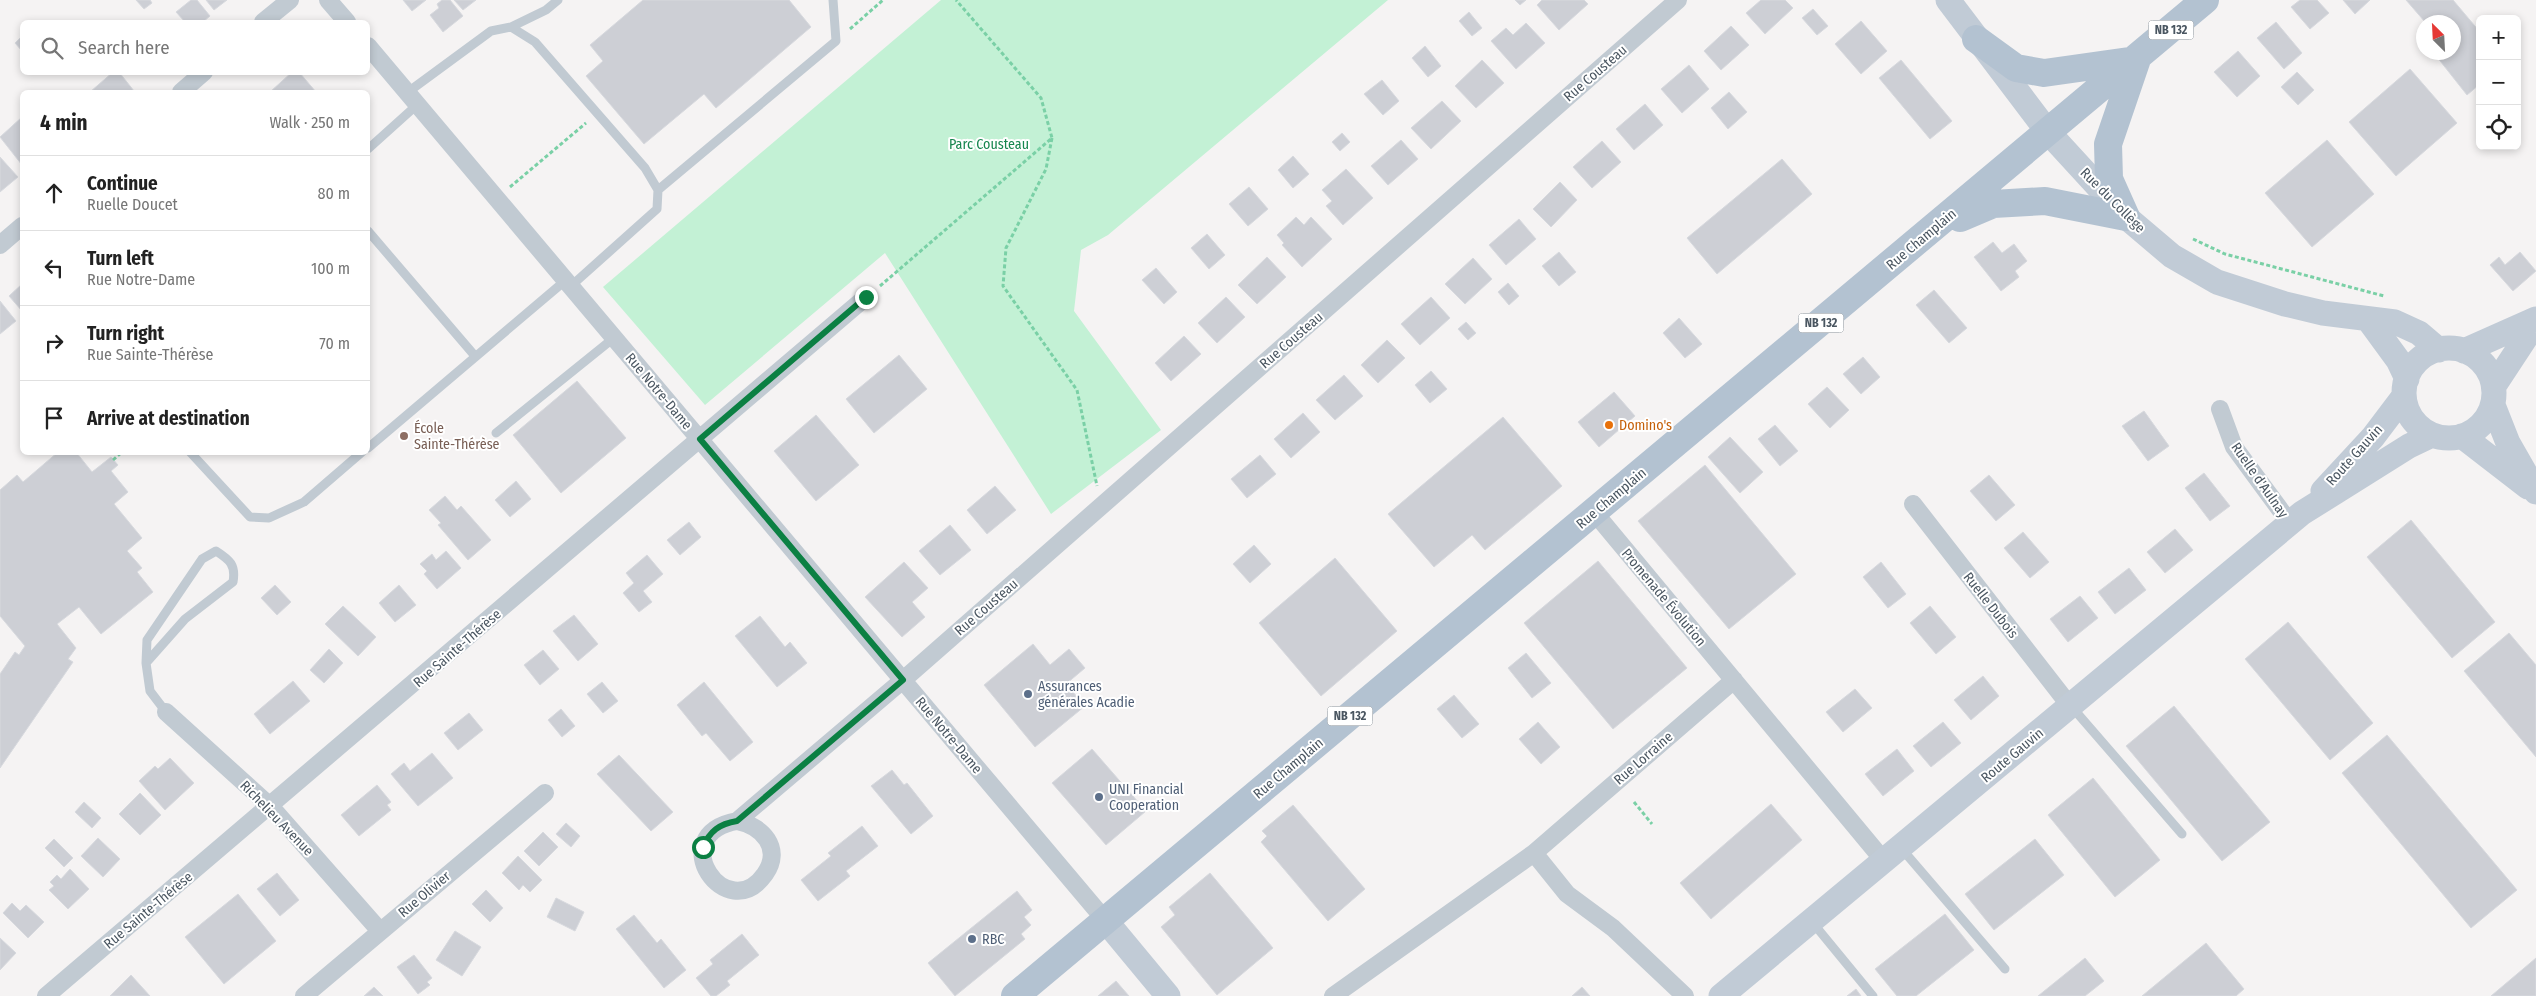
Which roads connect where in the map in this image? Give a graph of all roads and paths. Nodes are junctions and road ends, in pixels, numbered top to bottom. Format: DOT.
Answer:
graph roads {
  1 [pos="290,0"];
  2 [pos="328,0"];
  3 [pos="558,0"];
  4 [pos="833,0"];
  5 [pos="883,0"];
  6 [pos="956,0"];
  7 [pos="1678,0"];
  8 [pos="1948,0"];
  9 [pos="2205,0"];
  10 [pos="265,20"];
  11 [pos="345,20"];
  12 [pos="511,27"];
  13 [pos="1976,39"];
  14 [pos="836,41"];
  15 [pos="370,48"];
  16 [pos="2137,59"];
  17 [pos="200,75"];
  18 [pos="182,90"];
  19 [pos="413,98"];
  20 [pos="597,113"];
  21 [pos="2048,132"];
  22 [pos="1052,138"];
  23 [pos="370,147"];
  24 [pos="658,190"];
  25 [pos="497,198"];
  26 [pos="2126,217"];
  27 [pos="20,228"];
  28 [pos="1933,229"];
  29 [pos="370,233"];
  30 [pos="2188,236"];
  31 [pos="0,245"];
  32 [pos="569,283"];
  33 [pos="866,297"];
  34 [pos="2389,298"];
  35 [pos="2368,320"];
  36 [pos="2536,321"];
  37 [pos="615,337"];
  38 [pos="2439,350"];
  39 [pos="2464,351"];
  40 [pos="475,356"];
  41 [pos="2406,387"];
  42 [pos="2493,395"];
  43 [pos="2220,409"];
  44 [pos="496,433"];
  45 [pos="2432,435"];
  46 [pos="2462,436"];
  47 [pos="700,439"];
  48 [pos="370,446"];
  49 [pos="119,455"];
  50 [pos="193,455"];
  51 [pos="359,455"];
  52 [pos="114,460"];
  53 [pos="2536,493"];
  54 [pos="1099,494"];
  55 [pos="1913,504"];
  56 [pos="1594,512"];
  57 [pos="2296,518"];
  58 [pos="146,663"];
  59 [pos="903,680"];
  60 [pos="1734,680"];
  61 [pos="2070,706"];
  62 [pos="166,712"];
  63 [pos="546,793"];
  64 [pos="1634,802"];
  65 [pos="270,807"];
  66 [pos="737,821"];
  67 [pos="1652,824"];
  68 [pos="2182,834"];
  69 [pos="1534,853"];
  70 [pos="1892,854"];
  71 [pos="1105,920"];
  72 [pos="1812,921"];
  73 [pos="380,931"];
  74 [pos="2005,969"];
  75 [pos="1723,995"];
  76 [pos="46,996"];
  77 [pos="304,996"];
  78 [pos="1015,996"];
  79 [pos="1168,996"];
  80 [pos="1333,996"];
  81 [pos="1686,996"];
  82 [pos="1873,996"];
  1 -- 10 [label="street"];
  2 -- 11 [label="street"];
  3 -- 12 [label="lane"];
  4 -- 14 [label="lane"];
  5 -- 14 [label="path"];
  6 -- 22 [label="path"];
  7 -- 59 [label="street, Rue Cousteau"];
  8 -- 13 [label="street, Rue du Collège"];
  9 -- 16 [label="main road, Rue Champlain / NB 132"];
  12 -- 19 [label="lane"];
  12 -- 20 [label="lane"];
  13 -- 16 [label="main road"];
  13 -- 21 [label="street, Rue du Collège"];
  14 -- 24 [label="lane"];
  15 -- 19 [label="street, Rue Notre-Dame"];
  16 -- 21 [label="main road, Rue Champlain / NB 132"];
  16 -- 26 [label="main road"];
  17 -- 18 [label="street"];
  19 -- 23 [label="lane"];
  19 -- 25 [label="street, Rue Notre-Dame"];
  20 -- 24 [label="lane"];
  20 -- 25 [label="path"];
  21 -- 26 [label="street, Rue du Collège"];
  21 -- 28 [label="main road, Rue Champlain / NB 132"];
  22 -- 33 [label="path"];
  22 -- 54 [label="path"];
  24 -- 32 [label="lane"];
  25 -- 32 [label="street, Rue Notre-Dame"];
  26 -- 28 [label="main road"];
  26 -- 35 [label="street, Rue du Collège"];
  27 -- 31 [label="street"];
  28 -- 56 [label="main road, Rue Champlain / NB 132"];
  29 -- 40 [label="lane"];
  30 -- 34 [label="path"];
  32 -- 37 [label="street, Rue Notre-Dame"];
  32 -- 40 [label="lane"];
  33 -- 47 [label="street, Rue Sainte-Thérèse"];
  35 -- 38 [label="street, Rue du Collège"];
  35 -- 41 [label="street"];
  36 -- 39 [label="street"];
  36 -- 42 [label="street"];
  37 -- 44 [label="lane"];
  37 -- 47 [label="street, Rue Notre-Dame"];
  38 -- 39 [label="street"];
  38 -- 41 [label="street"];
  39 -- 42 [label="street"];
  40 -- 48 [label="lane"];
  41 -- 45 [label="street"];
  41 -- 57 [label="street, Route Gauvin"];
  42 -- 46 [label="street"];
  42 -- 53 [label="street"];
  43 -- 57 [label="street, Ruelle d'Aulnay"];
  45 -- 46 [label="street"];
  45 -- 57 [label="street, Route Gauvin"];
  46 -- 53 [label="street"];
  47 -- 59 [label="street, Rue Notre-Dame"];
  47 -- 65 [label="street, Rue Sainte-Thérèse"];
  49 -- 52 [label="path"];
  50 -- 51 [label="lane"];
  55 -- 61 [label="street, Ruelle Dubois"];
  56 -- 60 [label="street, Promenade Évolution"];
  56 -- 71 [label="main road, Rue Champlain / NB 132"];
  57 -- 61 [label="street, Route Gauvin"];
  58 -- 58 [label="lane"];
  58 -- 62 [label="lane"];
  59 -- 66 [label="street, Rue Cousteau"];
  59 -- 71 [label="street, Rue Notre-Dame"];
  60 -- 69 [label="street, Rue Lorraine"];
  60 -- 70 [label="street"];
  61 -- 68 [label="lane"];
  61 -- 70 [label="street, Route Gauvin"];
  62 -- 65 [label="street, Richelieu Avenue"];
  63 -- 73 [label="street, Rue Olivier"];
  64 -- 67 [label="path"];
  65 -- 73 [label="street, Richelieu Avenue"];
  65 -- 76 [label="street, Rue Sainte-Thérèse"];
  69 -- 80 [label="street, Rue Lorraine"];
  69 -- 81 [label="street"];
  70 -- 72 [label="street, Route Gauvin"];
  70 -- 74 [label="lane"];
  71 -- 78 [label="main road, Rue Champlain / NB 132"];
  71 -- 79 [label="street"];
  72 -- 75 [label="street, Route Gauvin"];
  72 -- 82 [label="lane"];
  73 -- 77 [label="street, Rue Olivier"];
}
